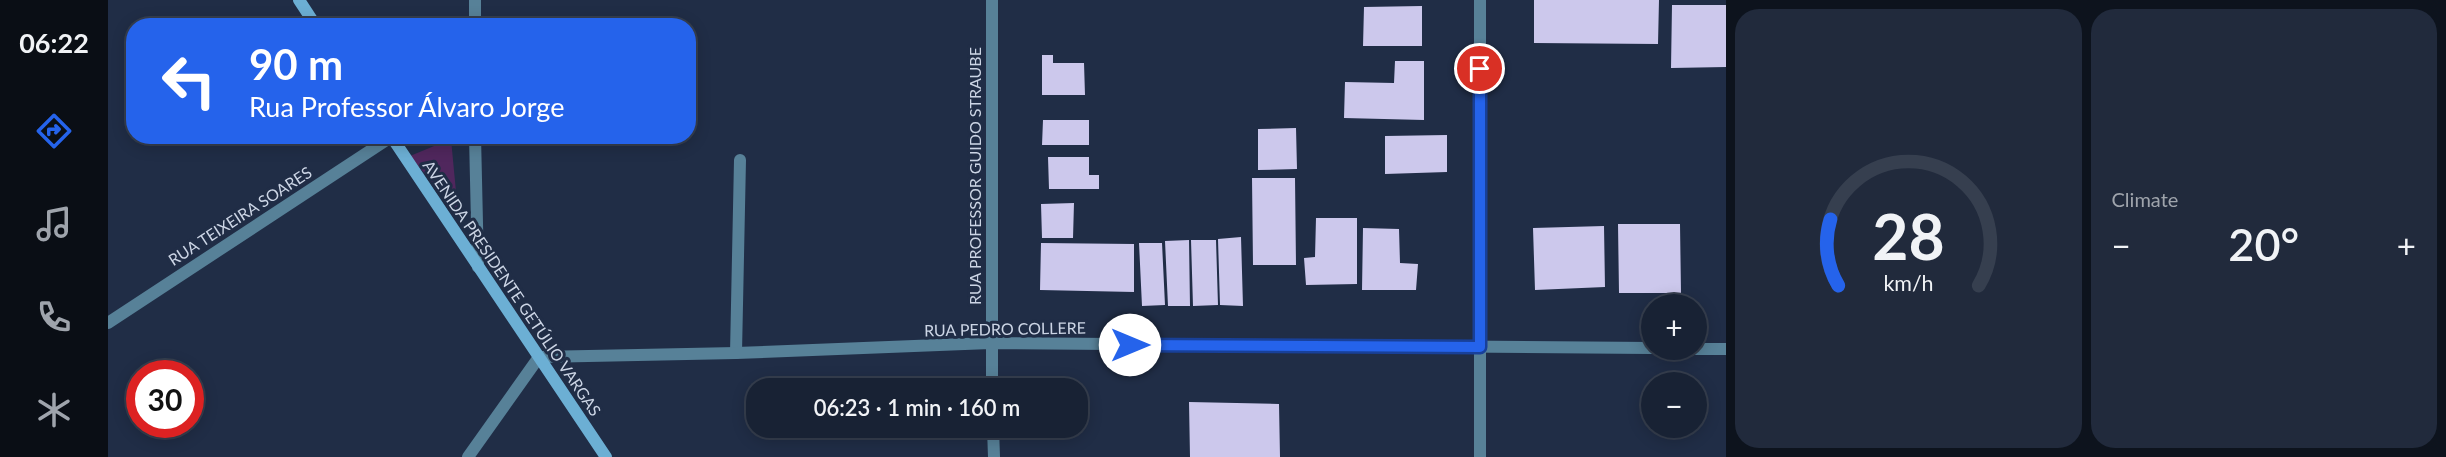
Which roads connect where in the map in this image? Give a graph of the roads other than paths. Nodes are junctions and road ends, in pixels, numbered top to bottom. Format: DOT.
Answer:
graph roads {
  1 [pos="299,0"];
  2 [pos="475,0"];
  3 [pos="992,0"];
  4 [pos="1480,0"];
  5 [pos="311,18"];
  6 [pos="475,18"];
  7 [pos="381,144"];
  8 [pos="397,144"];
  9 [pos="476,144"];
  10 [pos="740,160"];
  11 [pos="478,267"];
  12 [pos="108,323"];
  13 [pos="990,344"];
  14 [pos="1480,347"];
  15 [pos="1641,348"];
  16 [pos="1707,349"];
  17 [pos="1726,349"];
  18 [pos="736,353"];
  19 [pos="539,357"];
  20 [pos="992,378"];
  21 [pos="993,438"];
  22 [pos="468,457"];
  23 [pos="606,457"];
  24 [pos="994,457"];
  25 [pos="1480,457"];
  1 -- 5 [label="main road"];
  2 -- 6 [label="street"];
  3 -- 13 [label="street, RUA PROFESSOR GUIDO STRAUBE"];
  4 -- 14 [label="street"];
  7 -- 12 [label="street, RUA TEIXEIRA SOARES"];
  8 -- 11 [label="main road, AVENIDA PRESIDENTE GETÚLIO VARGAS"];
  9 -- 11 [label="street"];
  10 -- 18 [label="street"];
  11 -- 19 [label="main road, AVENIDA PRESIDENTE GETÚLIO VARGAS"];
  13 -- 14 [label="street, RUA PEDRO COLLERE"];
  13 -- 18 [label="street, RUA PEDRO COLLERE"];
  13 -- 20 [label="street, RUA PROFESSOR GUIDO STRAUBE"];
  14 -- 15 [label="street, RUA PEDRO COLLERE"];
  14 -- 25 [label="street"];
  16 -- 17 [label="street"];
  18 -- 19 [label="street, RUA PEDRO COLLERE"];
  19 -- 22 [label="street"];
  19 -- 23 [label="main road, AVENIDA PRESIDENTE GETÚLIO VARGAS"];
  21 -- 24 [label="street"];
}
